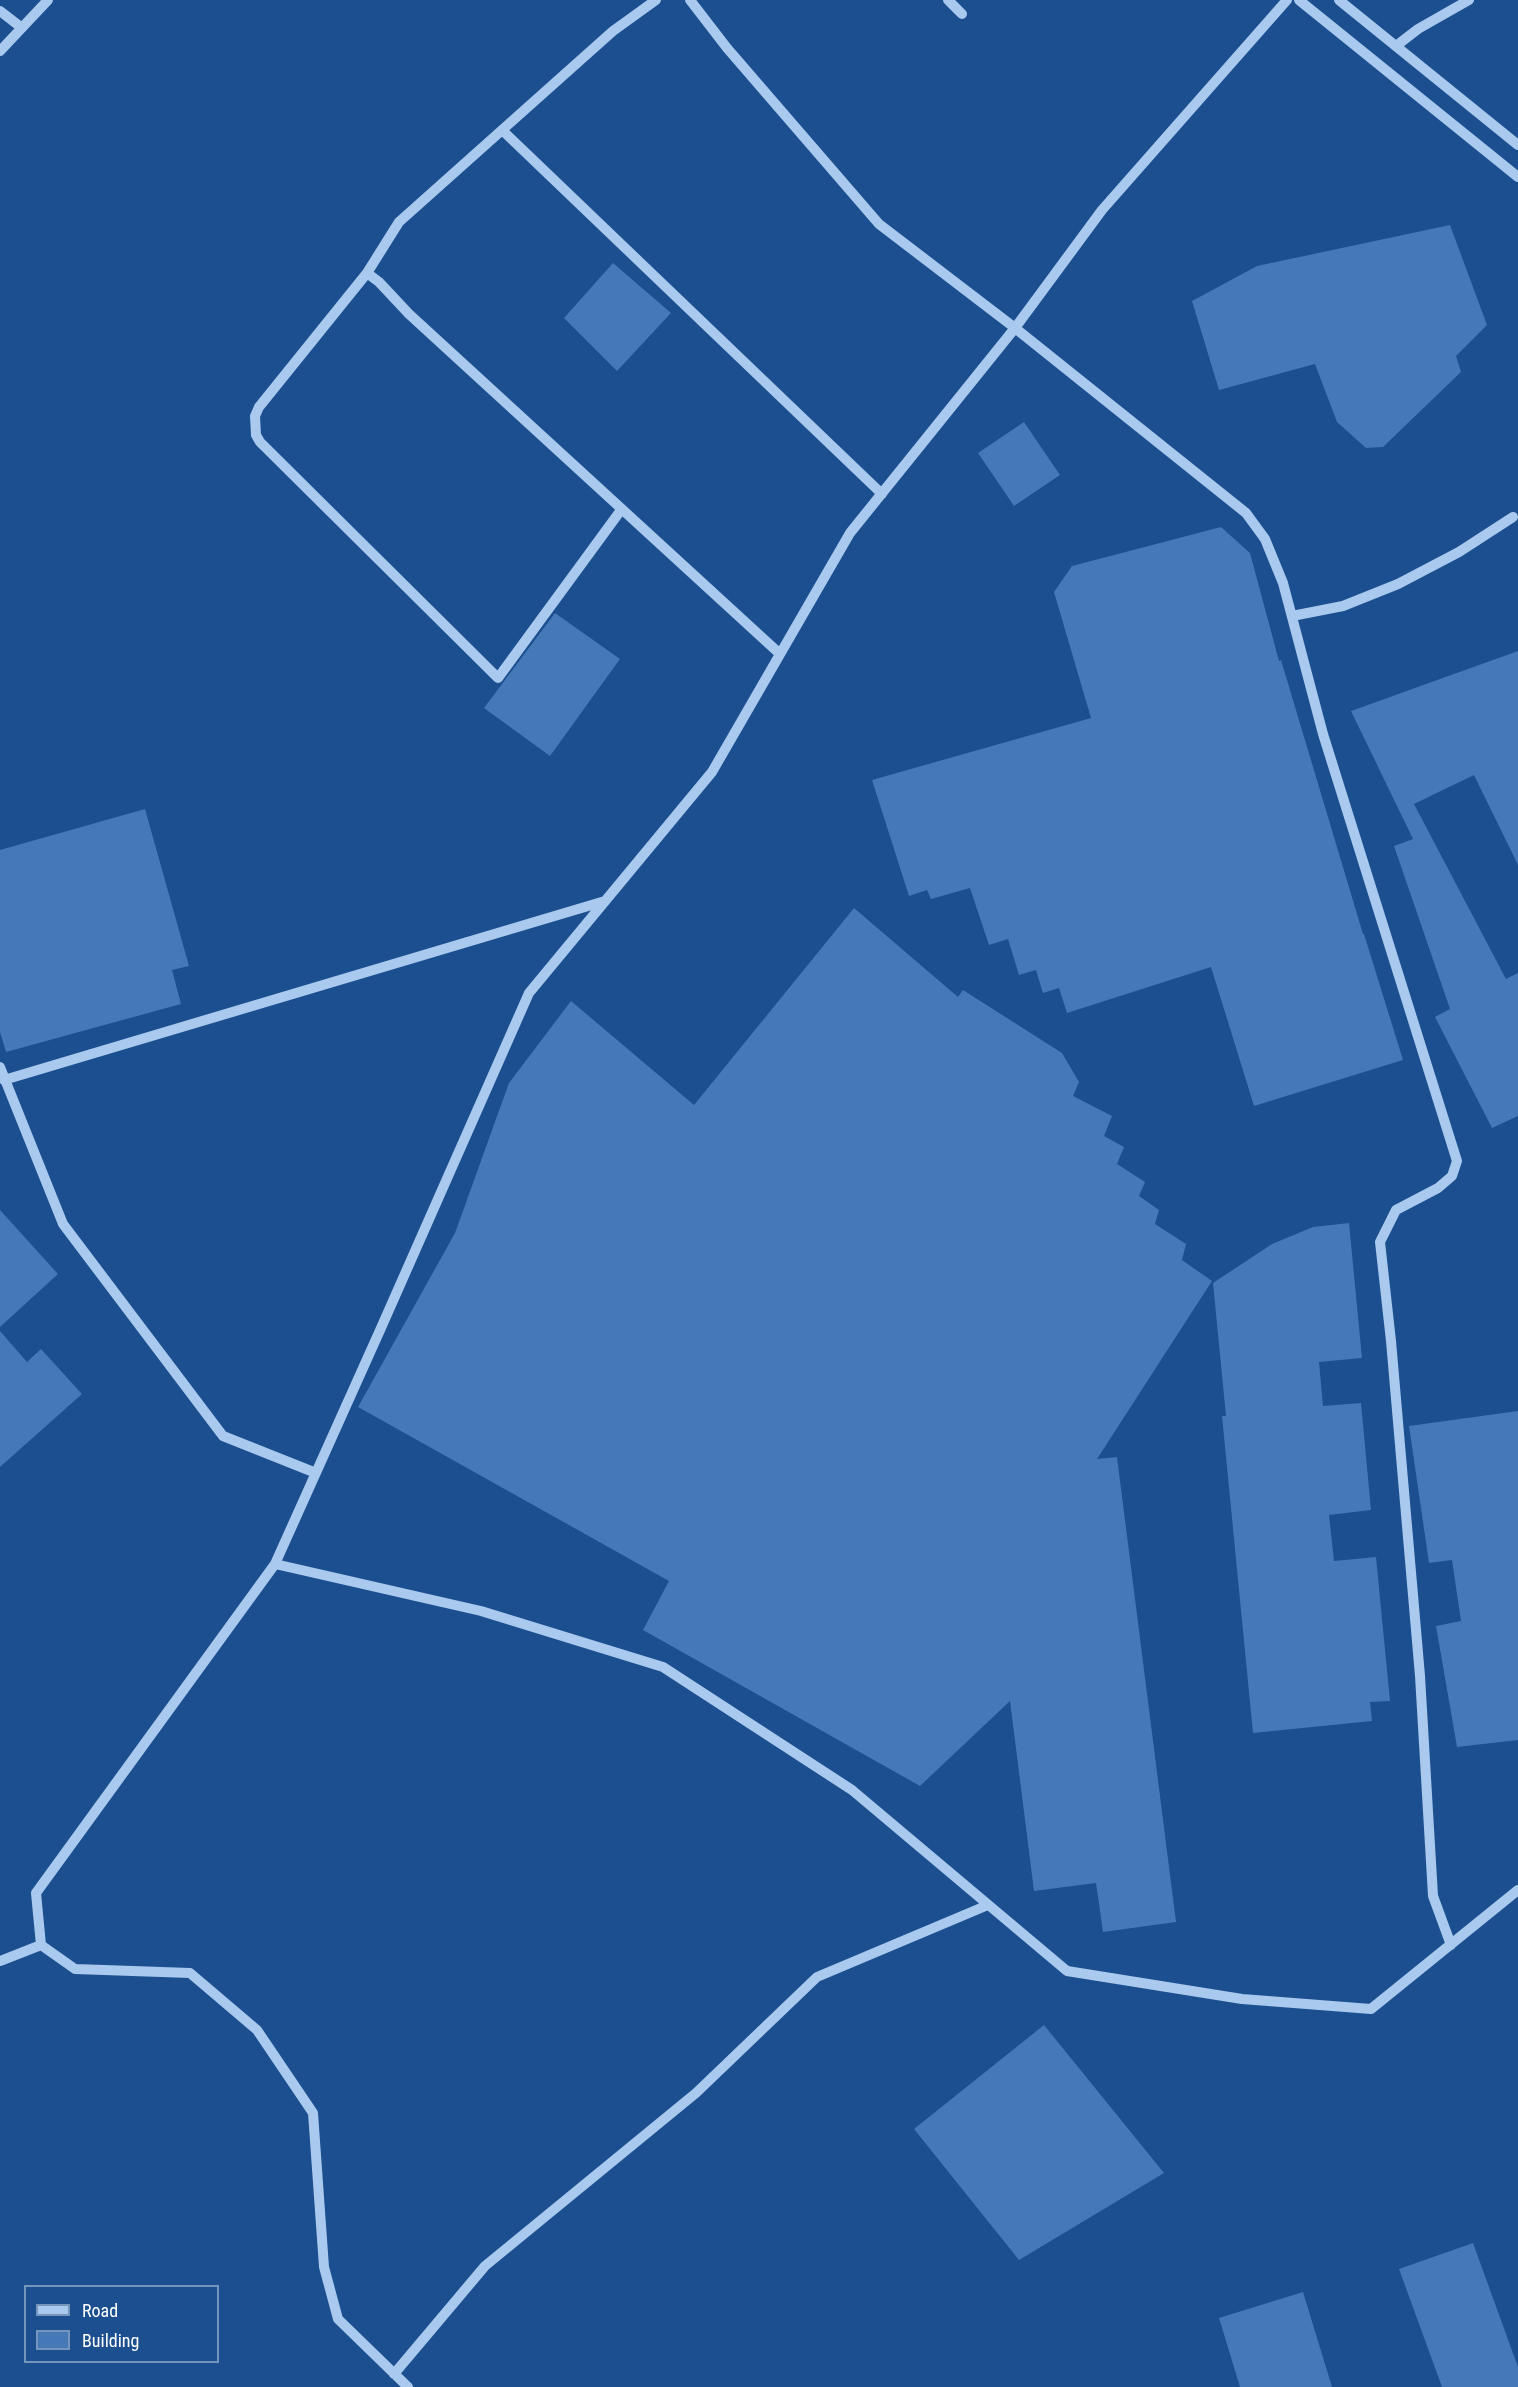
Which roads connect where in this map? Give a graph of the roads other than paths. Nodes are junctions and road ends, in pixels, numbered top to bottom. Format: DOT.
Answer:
graph roads {
  1 [pos="48,0"];
  2 [pos="656,0"];
  3 [pos="690,0"];
  4 [pos="948,0"];
  5 [pos="1287,0"];
  6 [pos="1299,0"];
  7 [pos="1339,0"];
  8 [pos="1469,0"];
  9 [pos="0,10"];
  10 [pos="962,14"];
  11 [pos="22,28"];
  12 [pos="1396,46"];
  13 [pos="0,51"];
  14 [pos="502,130"];
  15 [pos="1518,145"];
  16 [pos="1518,177"];
  17 [pos="367,273"];
  18 [pos="1016,328"];
  19 [pos="882,494"];
  20 [pos="621,510"];
  21 [pos="1513,517"];
  22 [pos="1292,616"];
  23 [pos="780,654"];
  24 [pos="605,901"];
  25 [pos="0,1067"];
  26 [pos="4,1080"];
  27 [pos="12,1097"];
  28 [pos="0,1104"];
  29 [pos="316,1473"];
  30 [pos="275,1564"];
  31 [pos="1518,1890"];
  32 [pos="988,1905"];
  33 [pos="41,1945"];
  34 [pos="1451,1945"];
  35 [pos="0,1961"];
  36 [pos="394,2374"];
  37 [pos="408,2387"];
  1 -- 11 [label="street"];
  2 -- 14 [label="street"];
  3 -- 18 [label="street"];
  4 -- 10 [label="street"];
  5 -- 18 [label="street"];
  6 -- 16 [label="street"];
  7 -- 12 [label="street"];
  8 -- 12 [label="street"];
  9 -- 11 [label="street"];
  11 -- 13 [label="street"];
  12 -- 15 [label="street"];
  14 -- 17 [label="street"];
  14 -- 19 [label="street"];
  17 -- 20 [label="street"];
  17 -- 20 [label="street"];
  18 -- 19 [label="street"];
  18 -- 22 [label="street"];
  19 -- 23 [label="street"];
  20 -- 23 [label="street"];
  21 -- 22 [label="street"];
  22 -- 34 [label="street"];
  23 -- 24 [label="street"];
  24 -- 26 [label="street"];
  24 -- 29 [label="street"];
  25 -- 26 [label="street"];
  26 -- 27 [label="street"];
  27 -- 28 [label="street"];
  27 -- 29 [label="street"];
  29 -- 30 [label="street"];
  30 -- 32 [label="street"];
  30 -- 33 [label="street"];
  31 -- 34 [label="street"];
  32 -- 34 [label="street"];
  32 -- 36 [label="street"];
  33 -- 35 [label="street"];
  33 -- 36 [label="street"];
  36 -- 37 [label="street"];
}
